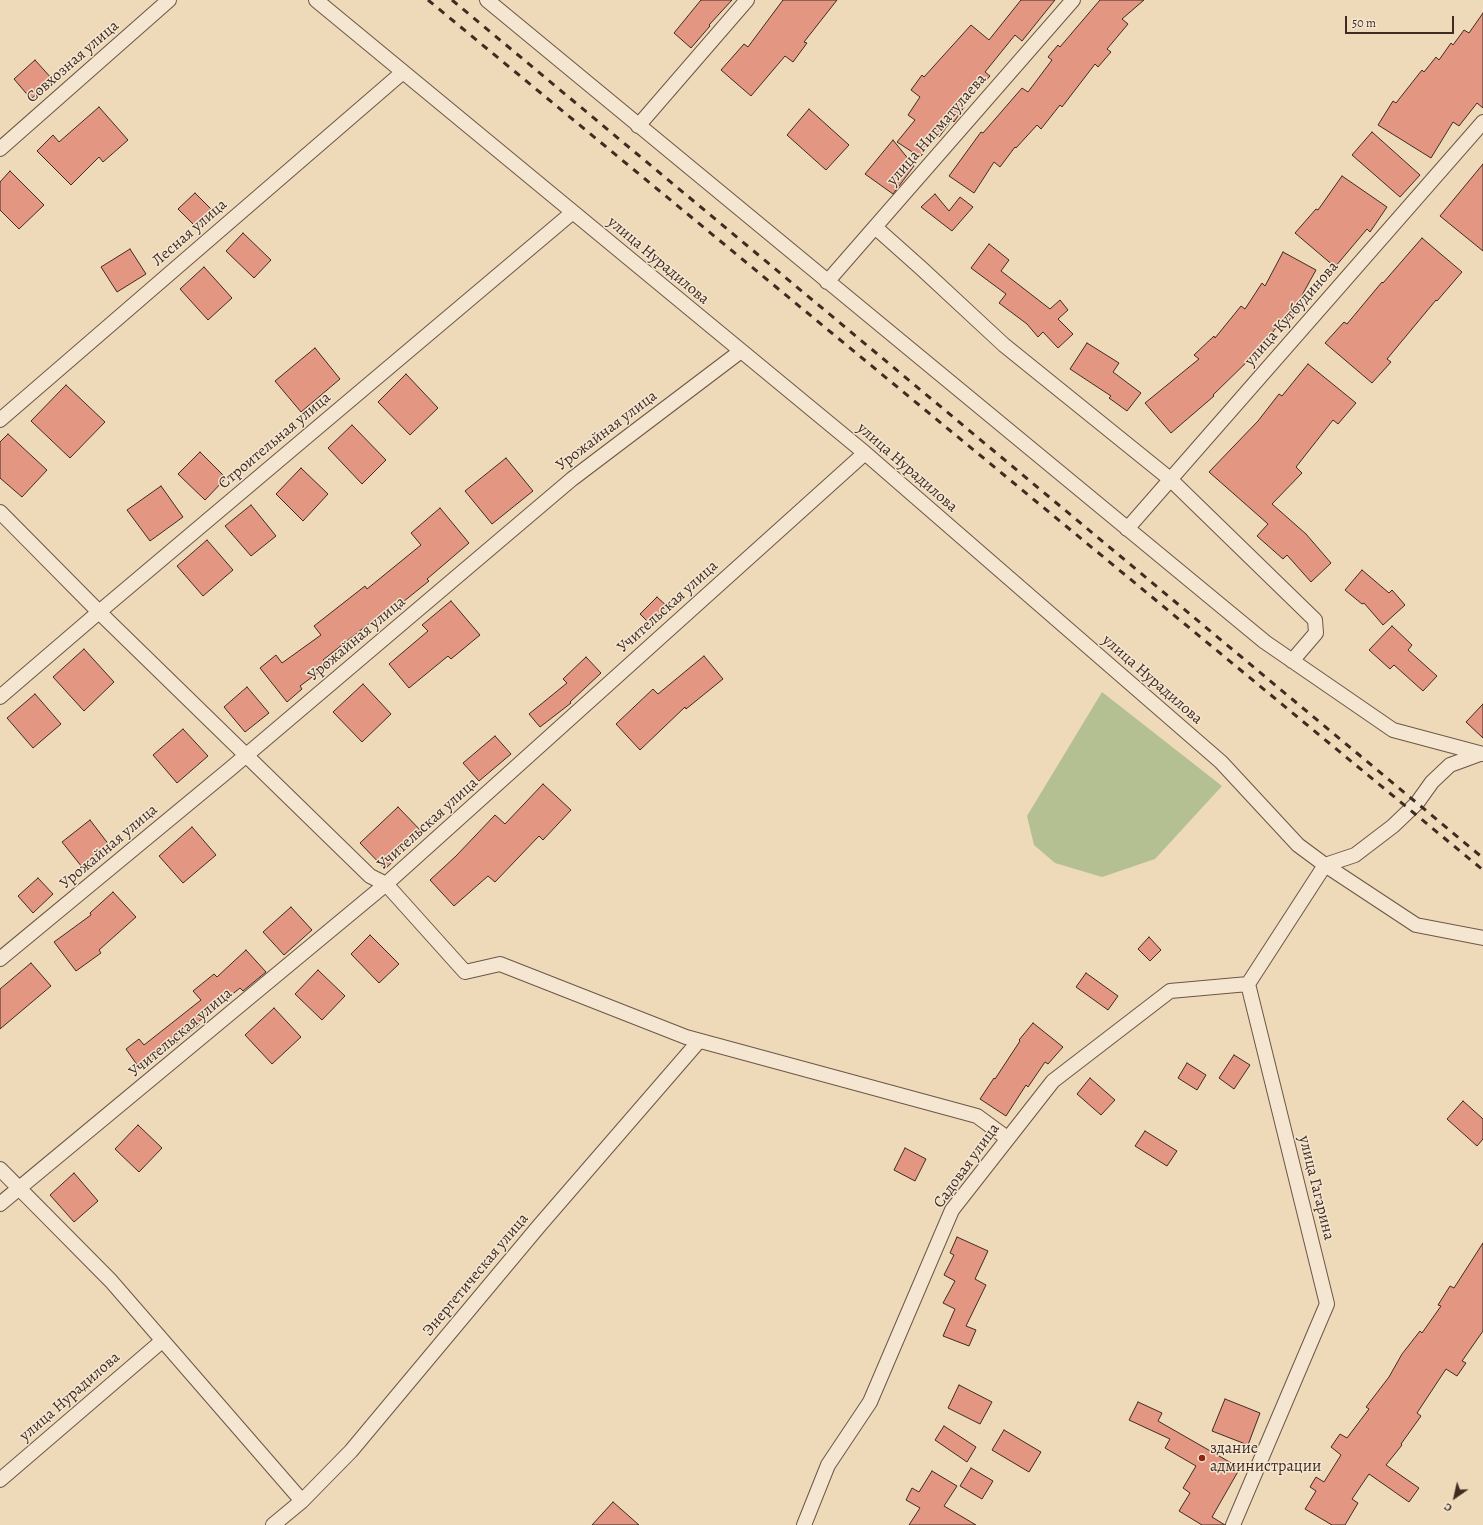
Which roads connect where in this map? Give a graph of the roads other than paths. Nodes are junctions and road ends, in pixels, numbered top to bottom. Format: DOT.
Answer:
graph roads {
  1 [pos="169,0"];
  2 [pos="316,0"];
  3 [pos="487,0"];
  4 [pos="747,0"];
  5 [pos="1073,0"];
  6 [pos="403,72"];
  7 [pos="1483,122"];
  8 [pos="638,126"];
  9 [pos="0,149"];
  10 [pos="572,212"];
  11 [pos="875,227"];
  12 [pos="827,282"];
  13 [pos="741,351"];
  14 [pos="0,420"];
  15 [pos="865,453"];
  16 [pos="1170,479"];
  17 [pos="0,512"];
  18 [pos="1127,529"];
  19 [pos="99,612"];
  20 [pos="1292,661"];
  21 [pos="0,697"];
  22 [pos="1482,754"];
  23 [pos="247,755"];
  24 [pos="1325,865"];
  25 [pos="386,884"];
  26 [pos="1483,938"];
  27 [pos="0,959"];
  28 [pos="1248,984"];
  29 [pos="699,1041"];
  30 [pos="1008,1138"];
  31 [pos="0,1170"];
  32 [pos="19,1189"];
  33 [pos="0,1204"];
  34 [pos="162,1341"];
  35 [pos="0,1480"];
  36 [pos="302,1501"];
  37 [pos="273,1525"];
  38 [pos="804,1525"];
  39 [pos="1233,1525"];
  1 -- 9 [label="street, Совхозная улица"];
  2 -- 6 [label="street, улица Нурадилова"];
  3 -- 8 [label="street"];
  4 -- 8 [label="street"];
  5 -- 11 [label="street, улица Нигматулаева"];
  6 -- 10 [label="street, улица Нурадилова"];
  6 -- 14 [label="street, Лесная улица"];
  7 -- 16 [label="street, улица Кутбудинова"];
  8 -- 12 [label="street"];
  10 -- 13 [label="street, улица Нурадилова"];
  10 -- 19 [label="street, Строительная улица"];
  11 -- 12 [label="street, улица Нигматулаева"];
  11 -- 16 [label="street"];
  12 -- 18 [label="street"];
  13 -- 15 [label="street, улица Нурадилова"];
  13 -- 23 [label="street, Урожайная улица"];
  15 -- 24 [label="street, улица Нурадилова"];
  15 -- 25 [label="street, Учительская улица"];
  16 -- 18 [label="street, улица Кутбудинова"];
  16 -- 20 [label="street"];
  17 -- 19 [label="street"];
  18 -- 20 [label="street"];
  19 -- 21 [label="street, Строительная улица"];
  19 -- 23 [label="street"];
  20 -- 22 [label="street"];
  22 -- 24 [label="street"];
  23 -- 25 [label="street"];
  23 -- 27 [label="street, Урожайная улица"];
  24 -- 26 [label="street, улица Нурадилова"];
  24 -- 28 [label="street"];
  25 -- 29 [label="street"];
  25 -- 32 [label="street, Учительская улица"];
  28 -- 30 [label="street, Садовая улица"];
  28 -- 39 [label="street, улица Гагарина"];
  29 -- 30 [label="street"];
  29 -- 36 [label="street, Энергетическая улица"];
  30 -- 38 [label="street, Садовая улица"];
  31 -- 32 [label="street"];
  32 -- 33 [label="street, Учительская улица"];
  32 -- 34 [label="street"];
  34 -- 35 [label="street, улица Нурадилова"];
  34 -- 36 [label="street"];
  36 -- 37 [label="street, Энергетическая улица"];
}
